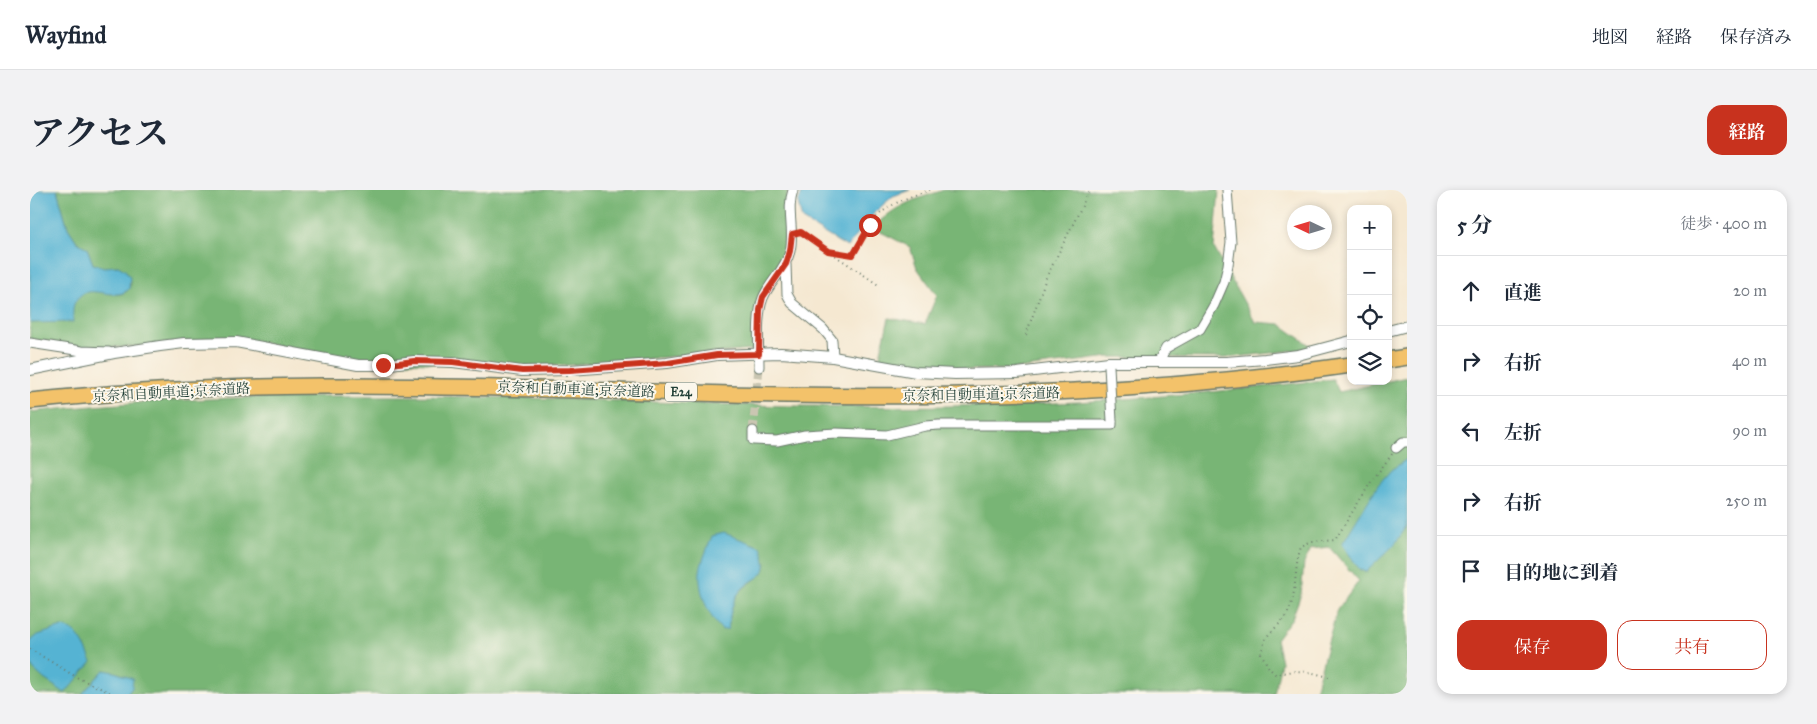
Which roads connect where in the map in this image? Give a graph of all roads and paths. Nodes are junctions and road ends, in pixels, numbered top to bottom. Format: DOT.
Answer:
graph roads {
  1 [pos="793,190"];
  2 [pos="930,190"];
  3 [pos="1090,190"];
  4 [pos="1227,190"];
  5 [pos="792,234"];
  6 [pos="828,251"];
  7 [pos="786,264"];
  8 [pos="880,286"];
  9 [pos="1407,326"];
  10 [pos="1392,330"];
  11 [pos="1026,335"];
  12 [pos="1347,342"];
  13 [pos="30,343"];
  14 [pos="114,353"];
  15 [pos="759,354"];
  16 [pos="833,356"];
  17 [pos="1407,357"];
  18 [pos="1392,359"];
  19 [pos="1159,361"];
  20 [pos="1109,364"];
  21 [pos="1347,366"];
  22 [pos="759,367"];
  23 [pos="1331,368"];
  24 [pos="30,370"];
  25 [pos="30,395"];
  26 [pos="30,401"];
  27 [pos="752,431"];
  28 [pos="1407,442"];
  29 [pos="1396,448"];
  30 [pos="30,649"];
  31 [pos="1329,677"];
  32 [pos="112,694"];
  1 -- 5 [label="street"];
  2 -- 6 [label="path"];
  3 -- 11 [label="path"];
  4 -- 19 [label="street"];
  5 -- 6 [label="path"];
  5 -- 7 [label="street"];
  6 -- 8 [label="path"];
  7 -- 15 [label="street"];
  7 -- 16 [label="street"];
  9 -- 10 [label="street"];
  12 -- 19 [label="street"];
  13 -- 14 [label="street"];
  14 -- 15 [label="street"];
  14 -- 24 [label="street"];
  15 -- 16 [label="street"];
  15 -- 22 [label="street"];
  16 -- 20 [label="street"];
  17 -- 18 [label="highway"];
  19 -- 20 [label="street"];
  20 -- 27 [label="street, bridge"];
  21 -- 23 [label="highway, 京奈和自動車道;京奈道路 / E24"];
  23 -- 25 [label="highway, 京奈和自動車道;京奈道路 / E24"];
  23 -- 26 [label="highway, 京奈和自動車道;京奈道路 / E24"];
  28 -- 29 [label="street"];
  29 -- 31 [label="path"];
  30 -- 32 [label="path"];
}
